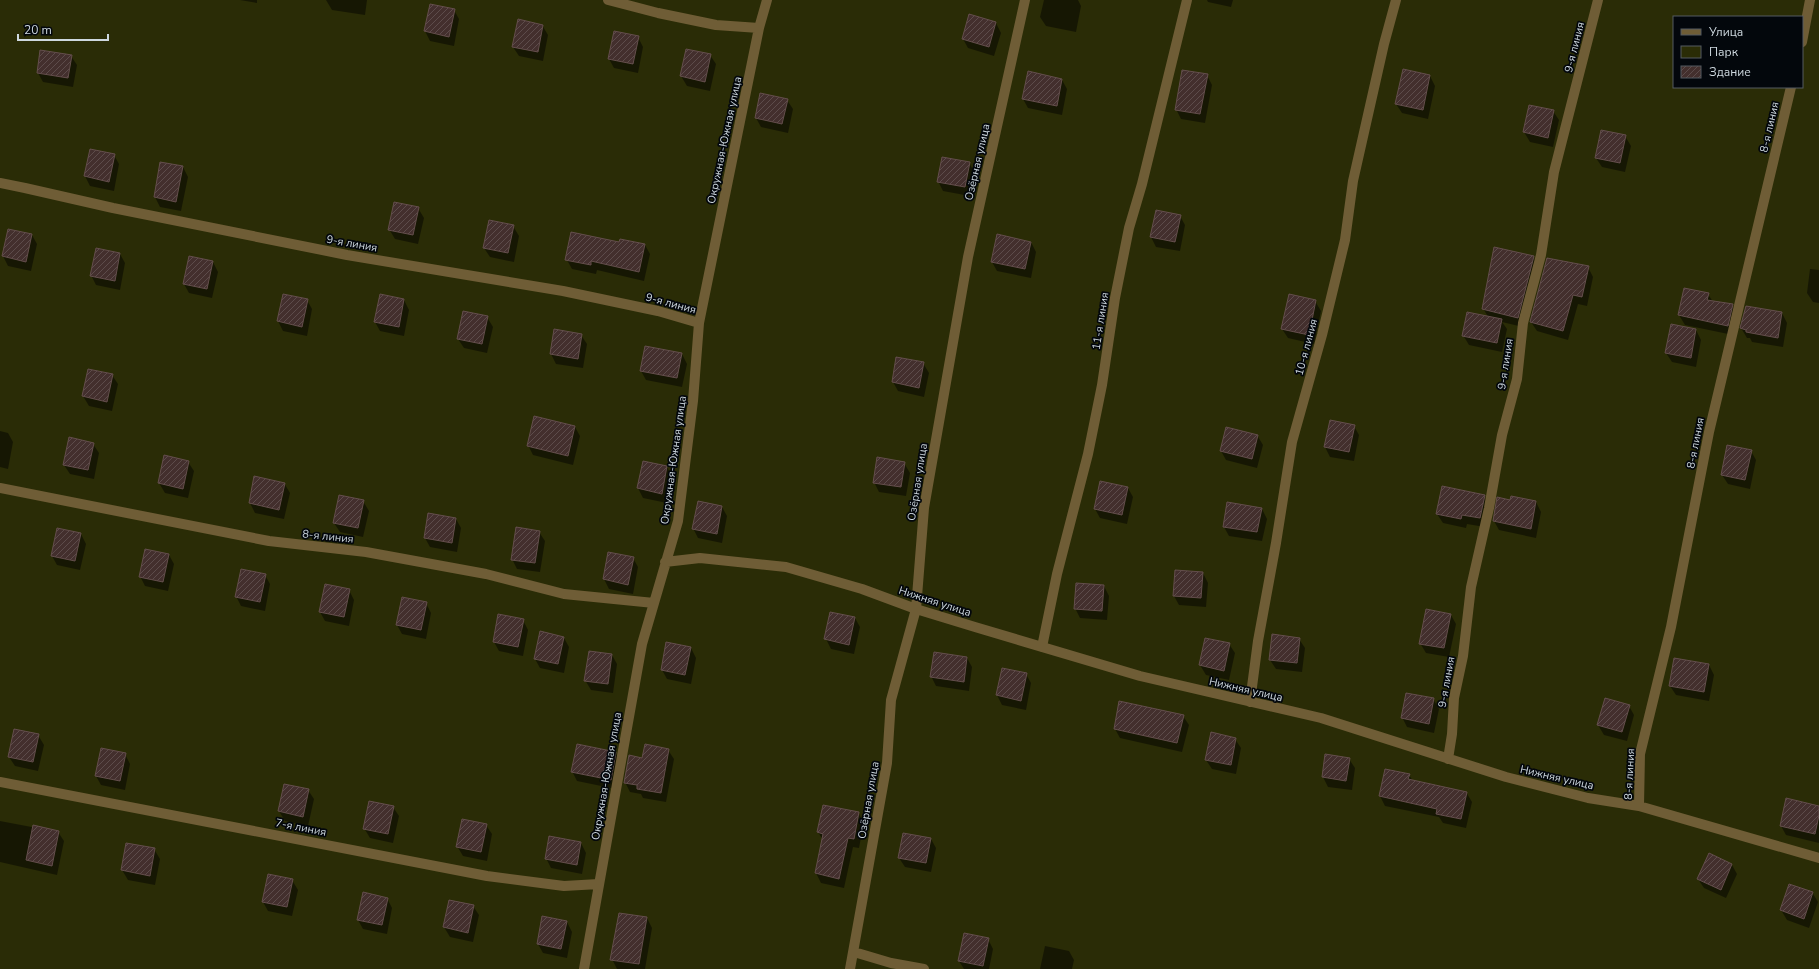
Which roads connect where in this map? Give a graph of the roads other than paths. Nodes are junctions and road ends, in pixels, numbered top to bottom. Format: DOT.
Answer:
graph roads {
  1 [pos="608,0"];
  2 [pos="767,0"];
  3 [pos="1025,0"];
  4 [pos="1187,0"];
  5 [pos="1396,0"];
  6 [pos="1598,0"];
  7 [pos="1810,0"];
  8 [pos="759,28"];
  9 [pos="1803,37"];
  10 [pos="1791,88"];
  11 [pos="0,183"];
  12 [pos="699,323"];
  13 [pos="0,488"];
  14 [pos="665,562"];
  15 [pos="654,603"];
  16 [pos="916,609"];
  17 [pos="1042,647"];
  18 [pos="1250,702"];
  19 [pos="1448,759"];
  20 [pos="0,782"];
  21 [pos="1639,806"];
  22 [pos="1819,858"];
  23 [pos="599,884"];
  24 [pos="854,952"];
  25 [pos="584,969"];
  26 [pos="850,969"];
  27 [pos="924,969"];
  1 -- 8 [label="street"];
  2 -- 8 [label="street, Окружная-Южная улица"];
  3 -- 16 [label="street, Озёрная улица"];
  4 -- 17 [label="street, 11-я линия"];
  5 -- 18 [label="street, 10-я линия"];
  6 -- 19 [label="street, 9-я линия"];
  7 -- 9 [label="street"];
  8 -- 12 [label="street, Окружная-Южная улица"];
  10 -- 21 [label="street, 8-я линия"];
  11 -- 12 [label="street, 9-я линия"];
  12 -- 14 [label="street, Окружная-Южная улица"];
  13 -- 15 [label="street, 8-я линия"];
  14 -- 15 [label="street, Окружная-Южная улица"];
  14 -- 16 [label="street, Нижняя улица"];
  15 -- 23 [label="street, Окружная-Южная улица"];
  16 -- 17 [label="street, Нижняя улица"];
  16 -- 24 [label="street, Озёрная улица"];
  17 -- 18 [label="street, Нижняя улица"];
  18 -- 19 [label="street, Нижняя улица"];
  19 -- 21 [label="street, Нижняя улица"];
  20 -- 23 [label="street, 7-я линия"];
  21 -- 22 [label="street, Нижняя улица"];
  23 -- 25 [label="street, Окружная-Южная улица"];
  24 -- 26 [label="street, Озёрная улица"];
  24 -- 27 [label="street"];
}
